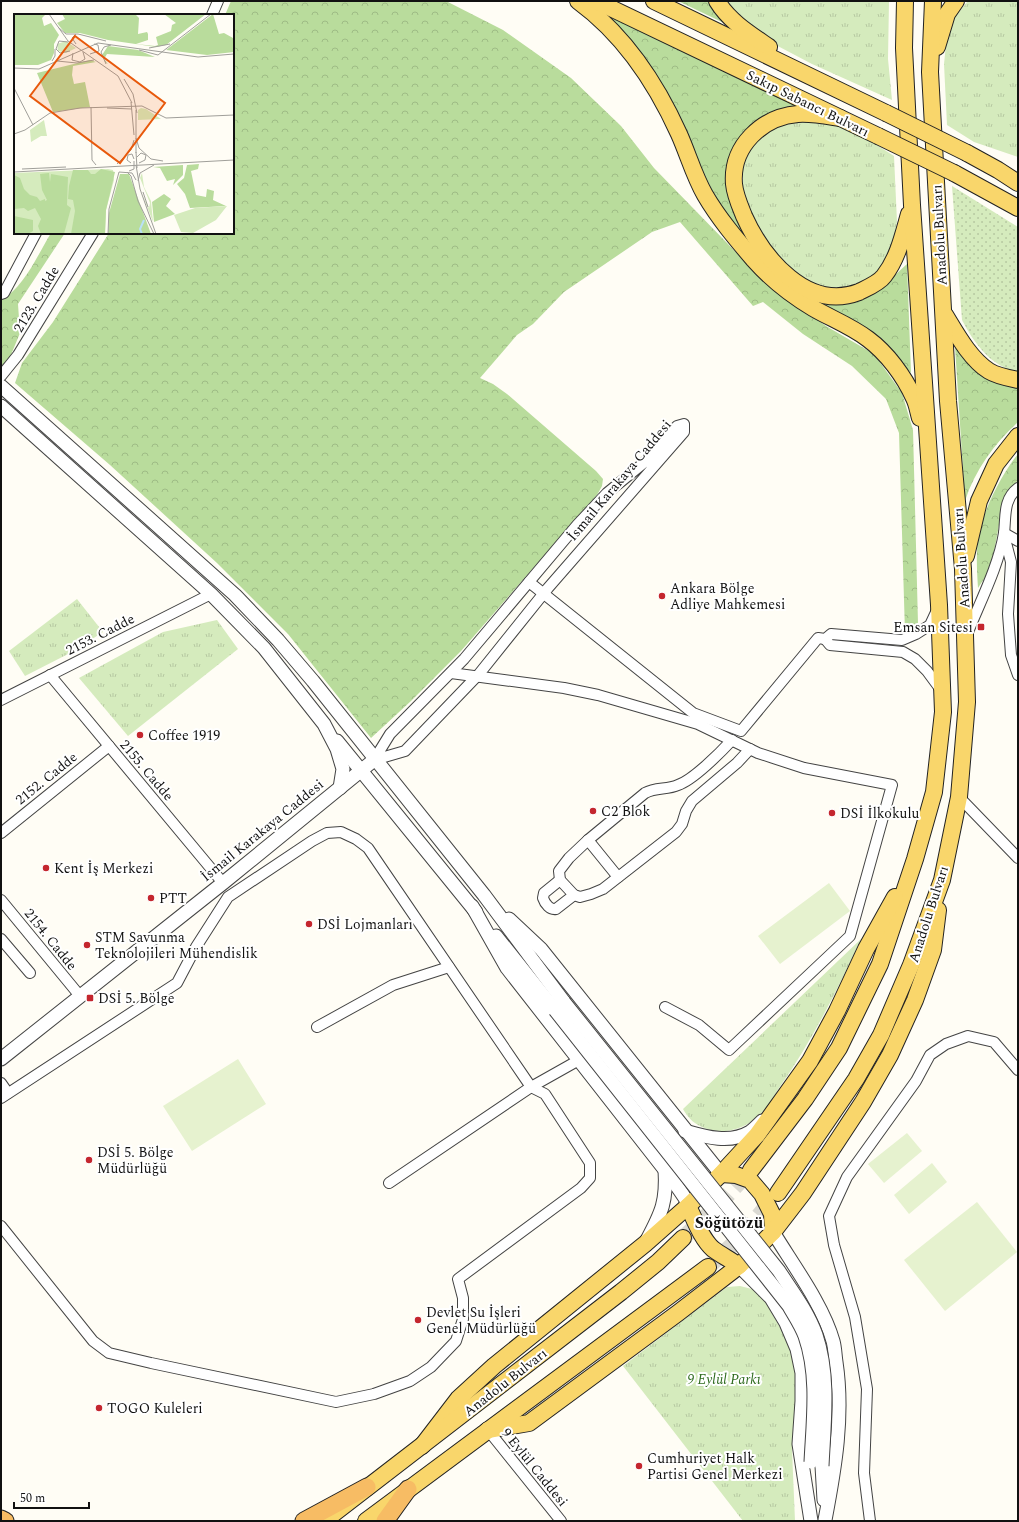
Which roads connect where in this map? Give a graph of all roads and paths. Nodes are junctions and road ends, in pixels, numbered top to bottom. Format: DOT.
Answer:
graph roads {
  1 [pos="218,1"];
  2 [pos="578,1"];
  3 [pos="596,1"];
  4 [pos="654,1"];
  5 [pos="717,1"];
  6 [pos="898,1"];
  7 [pos="905,1"];
  8 [pos="933,1"];
  9 [pos="956,1"];
  10 [pos="212,14"];
  11 [pos="904,48"];
  12 [pos="930,72"];
  13 [pos="823,81"];
  14 [pos="840,118"];
  15 [pos="1018,167"];
  16 [pos="998,170"];
  17 [pos="1018,183"];
  18 [pos="912,205"];
  19 [pos="1018,208"];
  20 [pos="35,234"];
  21 [pos="92,234"];
  22 [pos="1,294"];
  23 [pos="944,312"];
  24 [pos="1,376"];
  25 [pos="1018,380"];
  26 [pos="1,386"];
  27 [pos="1,406"];
  28 [pos="1018,436"];
  29 [pos="928,444"];
  30 [pos="1018,488"];
  31 [pos="1004,533"];
  32 [pos="1018,541"];
  33 [pos="963,569"];
  34 [pos="529,582"];
  35 [pos="212,594"];
  36 [pos="544,594"];
  37 [pos="940,605"];
  38 [pos="965,638"];
  39 [pos="825,639"];
  40 [pos="451,673"];
  41 [pos="50,675"];
  42 [pos="1018,675"];
  43 [pos="476,676"];
  44 [pos="942,692"];
  45 [pos="1,700"];
  46 [pos="324,724"];
  47 [pos="732,740"];
  48 [pos="109,746"];
  49 [pos="750,749"];
  50 [pos="374,760"];
  51 [pos="361,771"];
  52 [pos="374,787"];
  53 [pos="340,788"];
  54 [pos="959,797"];
  55 [pos="1,833"];
  56 [pos="588,840"];
  57 [pos="1018,858"];
  58 [pos="915,859"];
  59 [pos="618,877"];
  60 [pos="560,880"];
  61 [pos="942,880"];
  62 [pos="223,883"];
  63 [pos="484,895"];
  64 [pos="574,895"];
  65 [pos="1,900"];
  66 [pos="472,906"];
  67 [pos="1,939"];
  68 [pos="449,967"];
  69 [pos="30,973"];
  70 [pos="80,996"];
  71 [pos="560,1006"];
  72 [pos="665,1007"];
  73 [pos="317,1027"];
  74 [pos="1,1059"];
  75 [pos="579,1060"];
  76 [pos="1018,1070"];
  77 [pos="1,1083"];
  78 [pos="531,1087"];
  79 [pos="4,1095"];
  80 [pos="774,1111"];
  81 [pos="685,1131"];
  82 [pos="665,1169"];
  83 [pos="751,1170"];
  84 [pos="721,1174"];
  85 [pos="388,1183"];
  86 [pos="778,1193"];
  87 [pos="688,1206"];
  88 [pos="1,1226"];
  89 [pos="773,1232"];
  90 [pos="683,1238"];
  91 [pos="645,1244"];
  92 [pos="740,1266"];
  93 [pos="708,1267"];
  94 [pos="488,1430"];
  95 [pos="422,1446"];
  96 [pos="817,1464"];
  97 [pos="367,1487"];
  98 [pos="408,1489"];
  99 [pos="1,1519"];
  100 [pos="826,1520"];
  101 [pos="5,1521"];
  102 [pos="304,1521"];
  103 [pos="324,1521"];
  104 [pos="366,1521"];
  105 [pos="385,1521"];
  106 [pos="561,1521"];
  107 [pos="811,1521"];
  108 [pos="870,1521"];
  1 -- 10 [label="street"];
  2 -- 29 [label="main road"];
  3 -- 14 [label="main road, Sakıp Sabancı Bulvarı"];
  4 -- 13 [label="main road, Sakıp Sabancı Bulvarı"];
  5 -- 13 [label="main road"];
  6 -- 11 [label="main road"];
  7 -- 11 [label="main road, Anadolu Bulvarı"];
  8 -- 12 [label="main road, Anadolu Bulvarı"];
  9 -- 12 [label="main road"];
  11 -- 18 [label="main road, Anadolu Bulvarı"];
  12 -- 23 [label="main road, Anadolu Bulvarı"];
  13 -- 16 [label="main road, Sakıp Sabancı Bulvarı, bridge"];
  14 -- 18 [label="main road"];
  14 -- 19 [label="main road, Sakıp Sabancı Bulvarı, bridge"];
  15 -- 16 [label="main road"];
  16 -- 17 [label="main road, Sakıp Sabancı Bulvarı"];
  18 -- 29 [label="main road, Anadolu Bulvarı"];
  20 -- 22 [label="street"];
  21 -- 24 [label="street, 2123. Cadde"];
  23 -- 25 [label="main road"];
  23 -- 33 [label="main road, Anadolu Bulvarı"];
  26 -- 50 [label="street"];
  27 -- 35 [label="street"];
  28 -- 33 [label="main road"];
  29 -- 37 [label="main road, Anadolu Bulvarı"];
  30 -- 31 [label="street"];
  31 -- 32 [label="street"];
  31 -- 38 [label="street"];
  31 -- 42 [label="street"];
  33 -- 38 [label="main road, Anadolu Bulvarı"];
  34 -- 36 [label="street"];
  34 -- 36 [label="street, İsmail Karakaya Caddesi"];
  34 -- 40 [label="street, İsmail Karakaya Caddesi"];
  35 -- 41 [label="street, 2153. Cadde"];
  35 -- 46 [label="street"];
  36 -- 39 [label="street"];
  36 -- 43 [label="street, İsmail Karakaya Caddesi"];
  37 -- 39 [label="street"];
  37 -- 44 [label="main road, Anadolu Bulvarı"];
  38 -- 54 [label="main road, Anadolu Bulvarı"];
  39 -- 44 [label="street"];
  40 -- 43 [label="street"];
  40 -- 50 [label="street, İsmail Karakaya Caddesi"];
  41 -- 45 [label="street, 2153. Cadde"];
  41 -- 48 [label="street, 2155. Cadde"];
  43 -- 47 [label="street"];
  43 -- 50 [label="street, İsmail Karakaya Caddesi"];
  44 -- 58 [label="main road, Anadolu Bulvarı"];
  46 -- 51 [label="street"];
  46 -- 53 [label="street"];
  47 -- 49 [label="street"];
  47 -- 56 [label="street"];
  48 -- 55 [label="street, 2152. Cadde"];
  48 -- 62 [label="street, 2155. Cadde"];
  49 -- 59 [label="street"];
  49 -- 72 [label="street"];
  50 -- 51 [label="street, İsmail Karakaya Caddesi"];
  50 -- 63 [label="street"];
  51 -- 52 [label="street"];
  51 -- 53 [label="street, İsmail Karakaya Caddesi"];
  52 -- 53 [label="street"];
  52 -- 66 [label="street"];
  53 -- 62 [label="street, İsmail Karakaya Caddesi"];
  54 -- 57 [label="street"];
  54 -- 61 [label="main road, Anadolu Bulvarı"];
  56 -- 59 [label="street"];
  56 -- 60 [label="street"];
  58 -- 80 [label="main road"];
  58 -- 83 [label="main road, Anadolu Bulvarı"];
  59 -- 64 [label="street"];
  60 -- 64 [label="street"];
  60 -- 64 [label="street"];
  61 -- 86 [label="main road, Anadolu Bulvarı"];
  61 -- 89 [label="main road"];
  62 -- 70 [label="street, İsmail Karakaya Caddesi"];
  63 -- 71 [label="street"];
  63 -- 81 [label="street"];
  65 -- 70 [label="street, 2154. Cadde"];
  66 -- 71 [label="street"];
  66 -- 75 [label="street"];
  67 -- 69 [label="street"];
  68 -- 73 [label="street"];
  68 -- 78 [label="street"];
  68 -- 79 [label="street"];
  70 -- 74 [label="street, İsmail Karakaya Caddesi"];
  71 -- 96 [label="street, bridge"];
  75 -- 78 [label="street"];
  75 -- 82 [label="street"];
  76 -- 108 [label="street"];
  77 -- 79 [label="street"];
  78 -- 85 [label="street"];
  78 -- 88 [label="street"];
  80 -- 81 [label="street"];
  80 -- 84 [label="main road"];
  81 -- 84 [label="street"];
  82 -- 87 [label="street"];
  82 -- 91 [label="street"];
  84 -- 87 [label="main road"];
  84 -- 89 [label="main road"];
  87 -- 91 [label="main road"];
  87 -- 92 [label="main road"];
  89 -- 92 [label="main road"];
  89 -- 100 [label="street"];
  90 -- 95 [label="main road, Anadolu Bulvarı"];
  91 -- 95 [label="main road"];
  92 -- 94 [label="main road"];
  92 -- 107 [label="street"];
  93 -- 94 [label="main road, Anadolu Bulvarı"];
  94 -- 98 [label="main road, Anadolu Bulvarı"];
  94 -- 106 [label="street, 9 Eylül Caddesi"];
  95 -- 97 [label="main road, Anadolu Bulvarı"];
  96 -- 100 [label="street"];
  96 -- 107 [label="street"];
  97 -- 102 [label="highway"];
  97 -- 103 [label="main road, Anadolu Bulvarı"];
  98 -- 104 [label="main road, Anadolu Bulvarı"];
  98 -- 105 [label="highway"];
  99 -- 101 [label="highway"];
}
